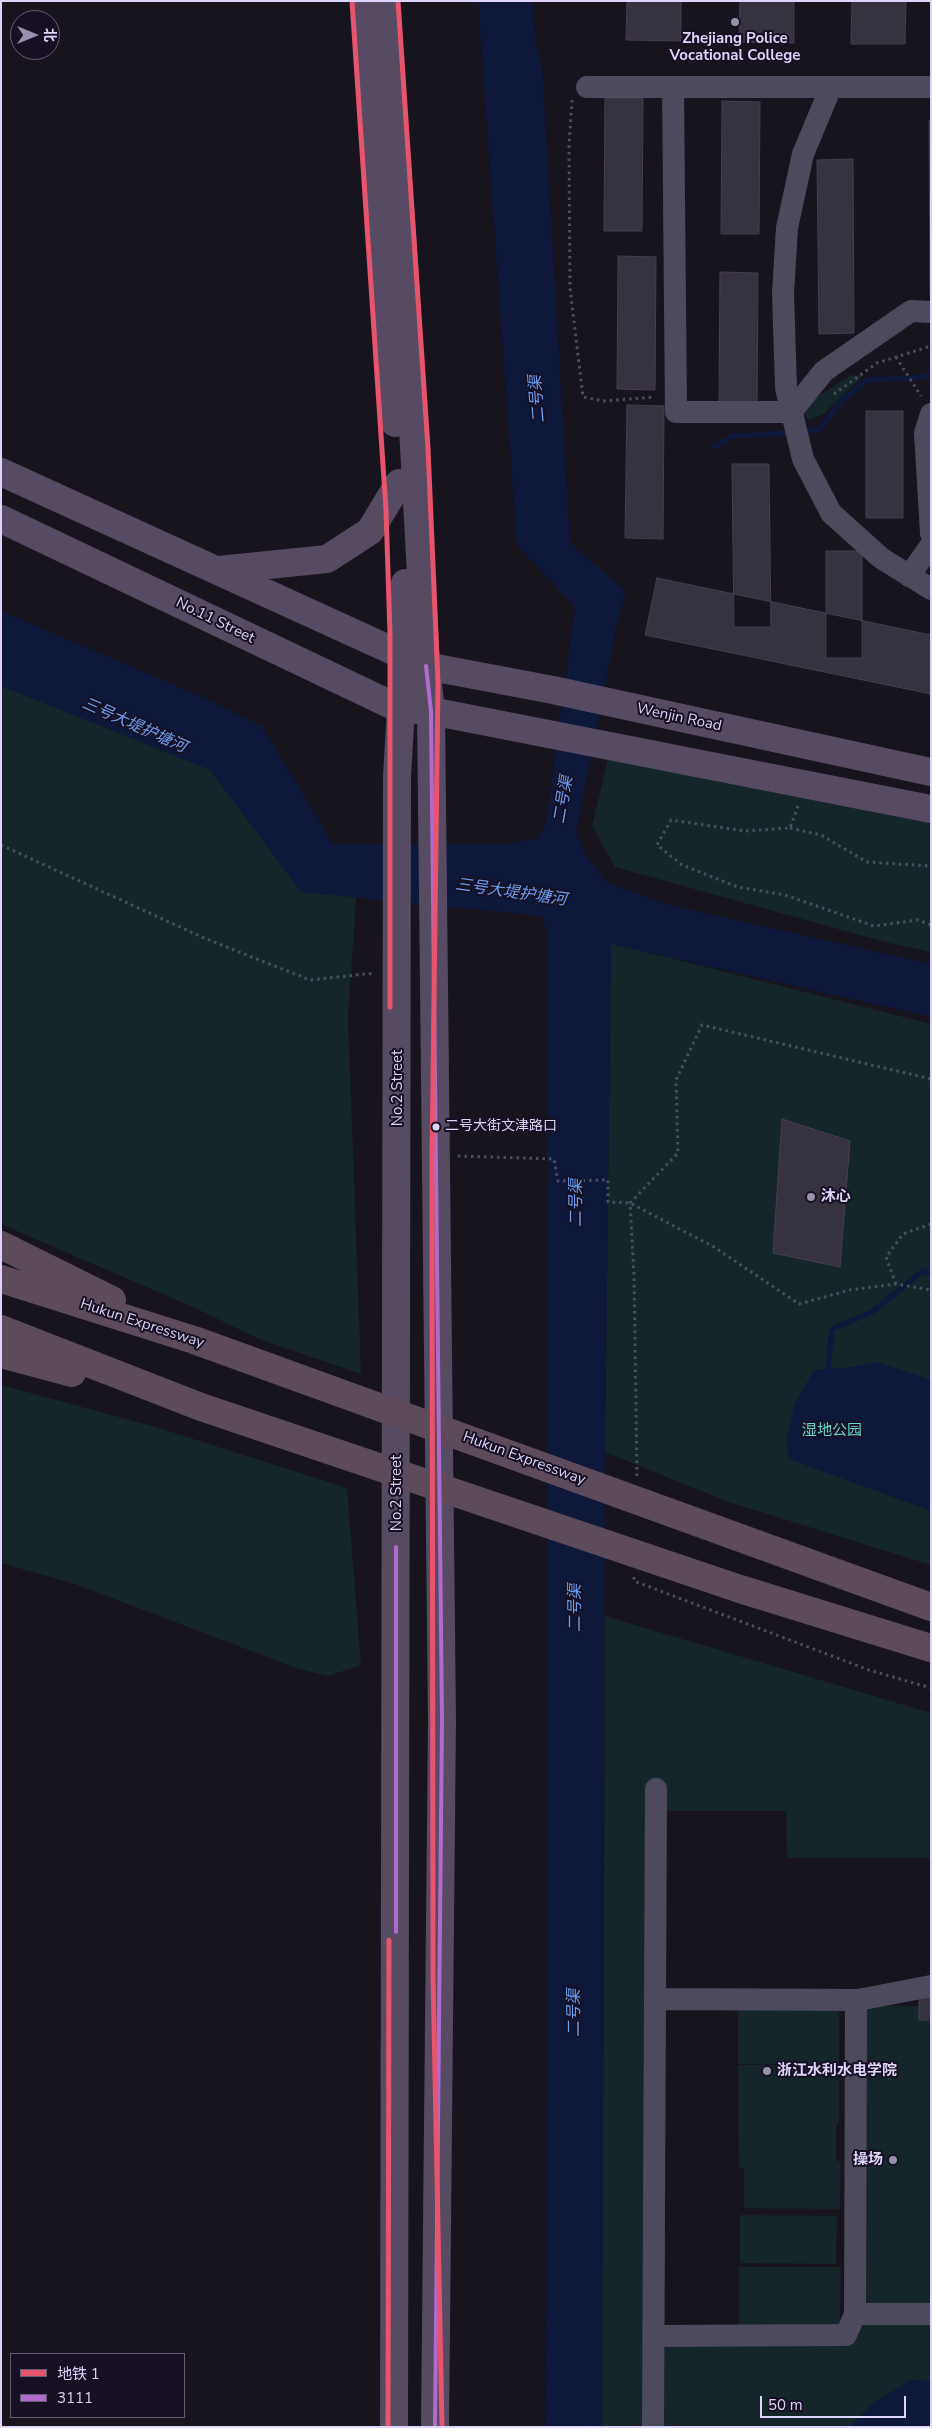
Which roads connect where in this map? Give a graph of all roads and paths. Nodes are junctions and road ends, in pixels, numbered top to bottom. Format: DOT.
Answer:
graph roads {
  1 [pos="365,1"];
  2 [pos="385,1"];
  3 [pos="587,87"];
  4 [pos="673,87"];
  5 [pos="831,87"];
  6 [pos="931,87"];
  7 [pos="931,312"];
  8 [pos="931,346"];
  9 [pos="896,357"];
  10 [pos="917,390"];
  11 [pos="676,396"];
  12 [pos="830,396"];
  13 [pos="931,414"];
  14 [pos="792,416"];
  15 [pos="1,472"];
  16 [pos="399,483"];
  17 [pos="1,519"];
  18 [pos="931,534"];
  19 [pos="931,545"];
  20 [pos="217,570"];
  21 [pos="909,576"];
  22 [pos="931,589"];
  23 [pos="415,661"];
  24 [pos="400,709"];
  25 [pos="431,711"];
  26 [pos="931,772"];
  27 [pos="800,803"];
  28 [pos="931,810"];
  29 [pos="790,828"];
  30 [pos="1,845"];
  31 [pos="931,866"];
  32 [pos="931,925"];
  33 [pos="398,971"];
  34 [pos="931,1079"];
  35 [pos="436,1155"];
  36 [pos="630,1203"];
  37 [pos="931,1224"];
  38 [pos="1,1245"];
  39 [pos="1,1279"];
  40 [pos="896,1284"];
  41 [pos="931,1290"];
  42 [pos="1,1329"];
  43 [pos="194,1340"];
  44 [pos="1,1354"];
  45 [pos="201,1407"];
  46 [pos="931,1607"];
  47 [pos="931,1648"];
  48 [pos="656,1789"];
  49 [pos="931,1986"];
  50 [pos="655,1999"];
  51 [pos="856,2006"];
  52 [pos="855,2314"];
  53 [pos="931,2314"];
  54 [pos="659,2336"];
  55 [pos="394,2427"];
  56 [pos="435,2427"];
  57 [pos="652,2427"];
  1 -- 16 [label="main road"];
  2 -- 23 [label="main road"];
  3 -- 4 [label="street"];
  3 -- 11 [label="path"];
  4 -- 5 [label="street"];
  4 -- 11 [label="street"];
  5 -- 6 [label="street"];
  5 -- 14 [label="street"];
  7 -- 14 [label="street"];
  8 -- 9 [label="path"];
  9 -- 10 [label="path"];
  9 -- 12 [label="path"];
  11 -- 14 [label="street"];
  13 -- 18 [label="street"];
  14 -- 21 [label="street"];
  15 -- 20 [label="main road"];
  16 -- 20 [label="main road"];
  16 -- 23 [label="main road"];
  17 -- 24 [label="main road, No.11 Street"];
  19 -- 21 [label="street"];
  20 -- 23 [label="main road"];
  21 -- 22 [label="street"];
  23 -- 24 [label="main road, No.2 Street"];
  23 -- 25 [label="main road"];
  23 -- 26 [label="main road, Wenjin Road"];
  24 -- 25 [label="main road, No.11 Street"];
  24 -- 33 [label="main road, No.2 Street"];
  25 -- 28 [label="main road"];
  25 -- 35 [label="main road"];
  27 -- 29 [label="path"];
  29 -- 31 [label="path"];
  29 -- 32 [label="path"];
  30 -- 33 [label="path"];
  33 -- 55 [label="main road, No.2 Street"];
  34 -- 36 [label="path"];
  35 -- 36 [label="path"];
  35 -- 56 [label="main road"];
  36 -- 40 [label="path"];
  37 -- 40 [label="path"];
  38 -- 43 [label="highway"];
  39 -- 43 [label="highway, Hukun Expressway"];
  40 -- 41 [label="path"];
  42 -- 45 [label="highway"];
  43 -- 46 [label="highway, Hukun Expressway"];
  44 -- 45 [label="highway"];
  45 -- 47 [label="highway"];
  48 -- 50 [label="street"];
  49 -- 50 [label="street"];
  50 -- 57 [label="street"];
  51 -- 52 [label="street"];
  52 -- 53 [label="street"];
  52 -- 54 [label="street"];
}
